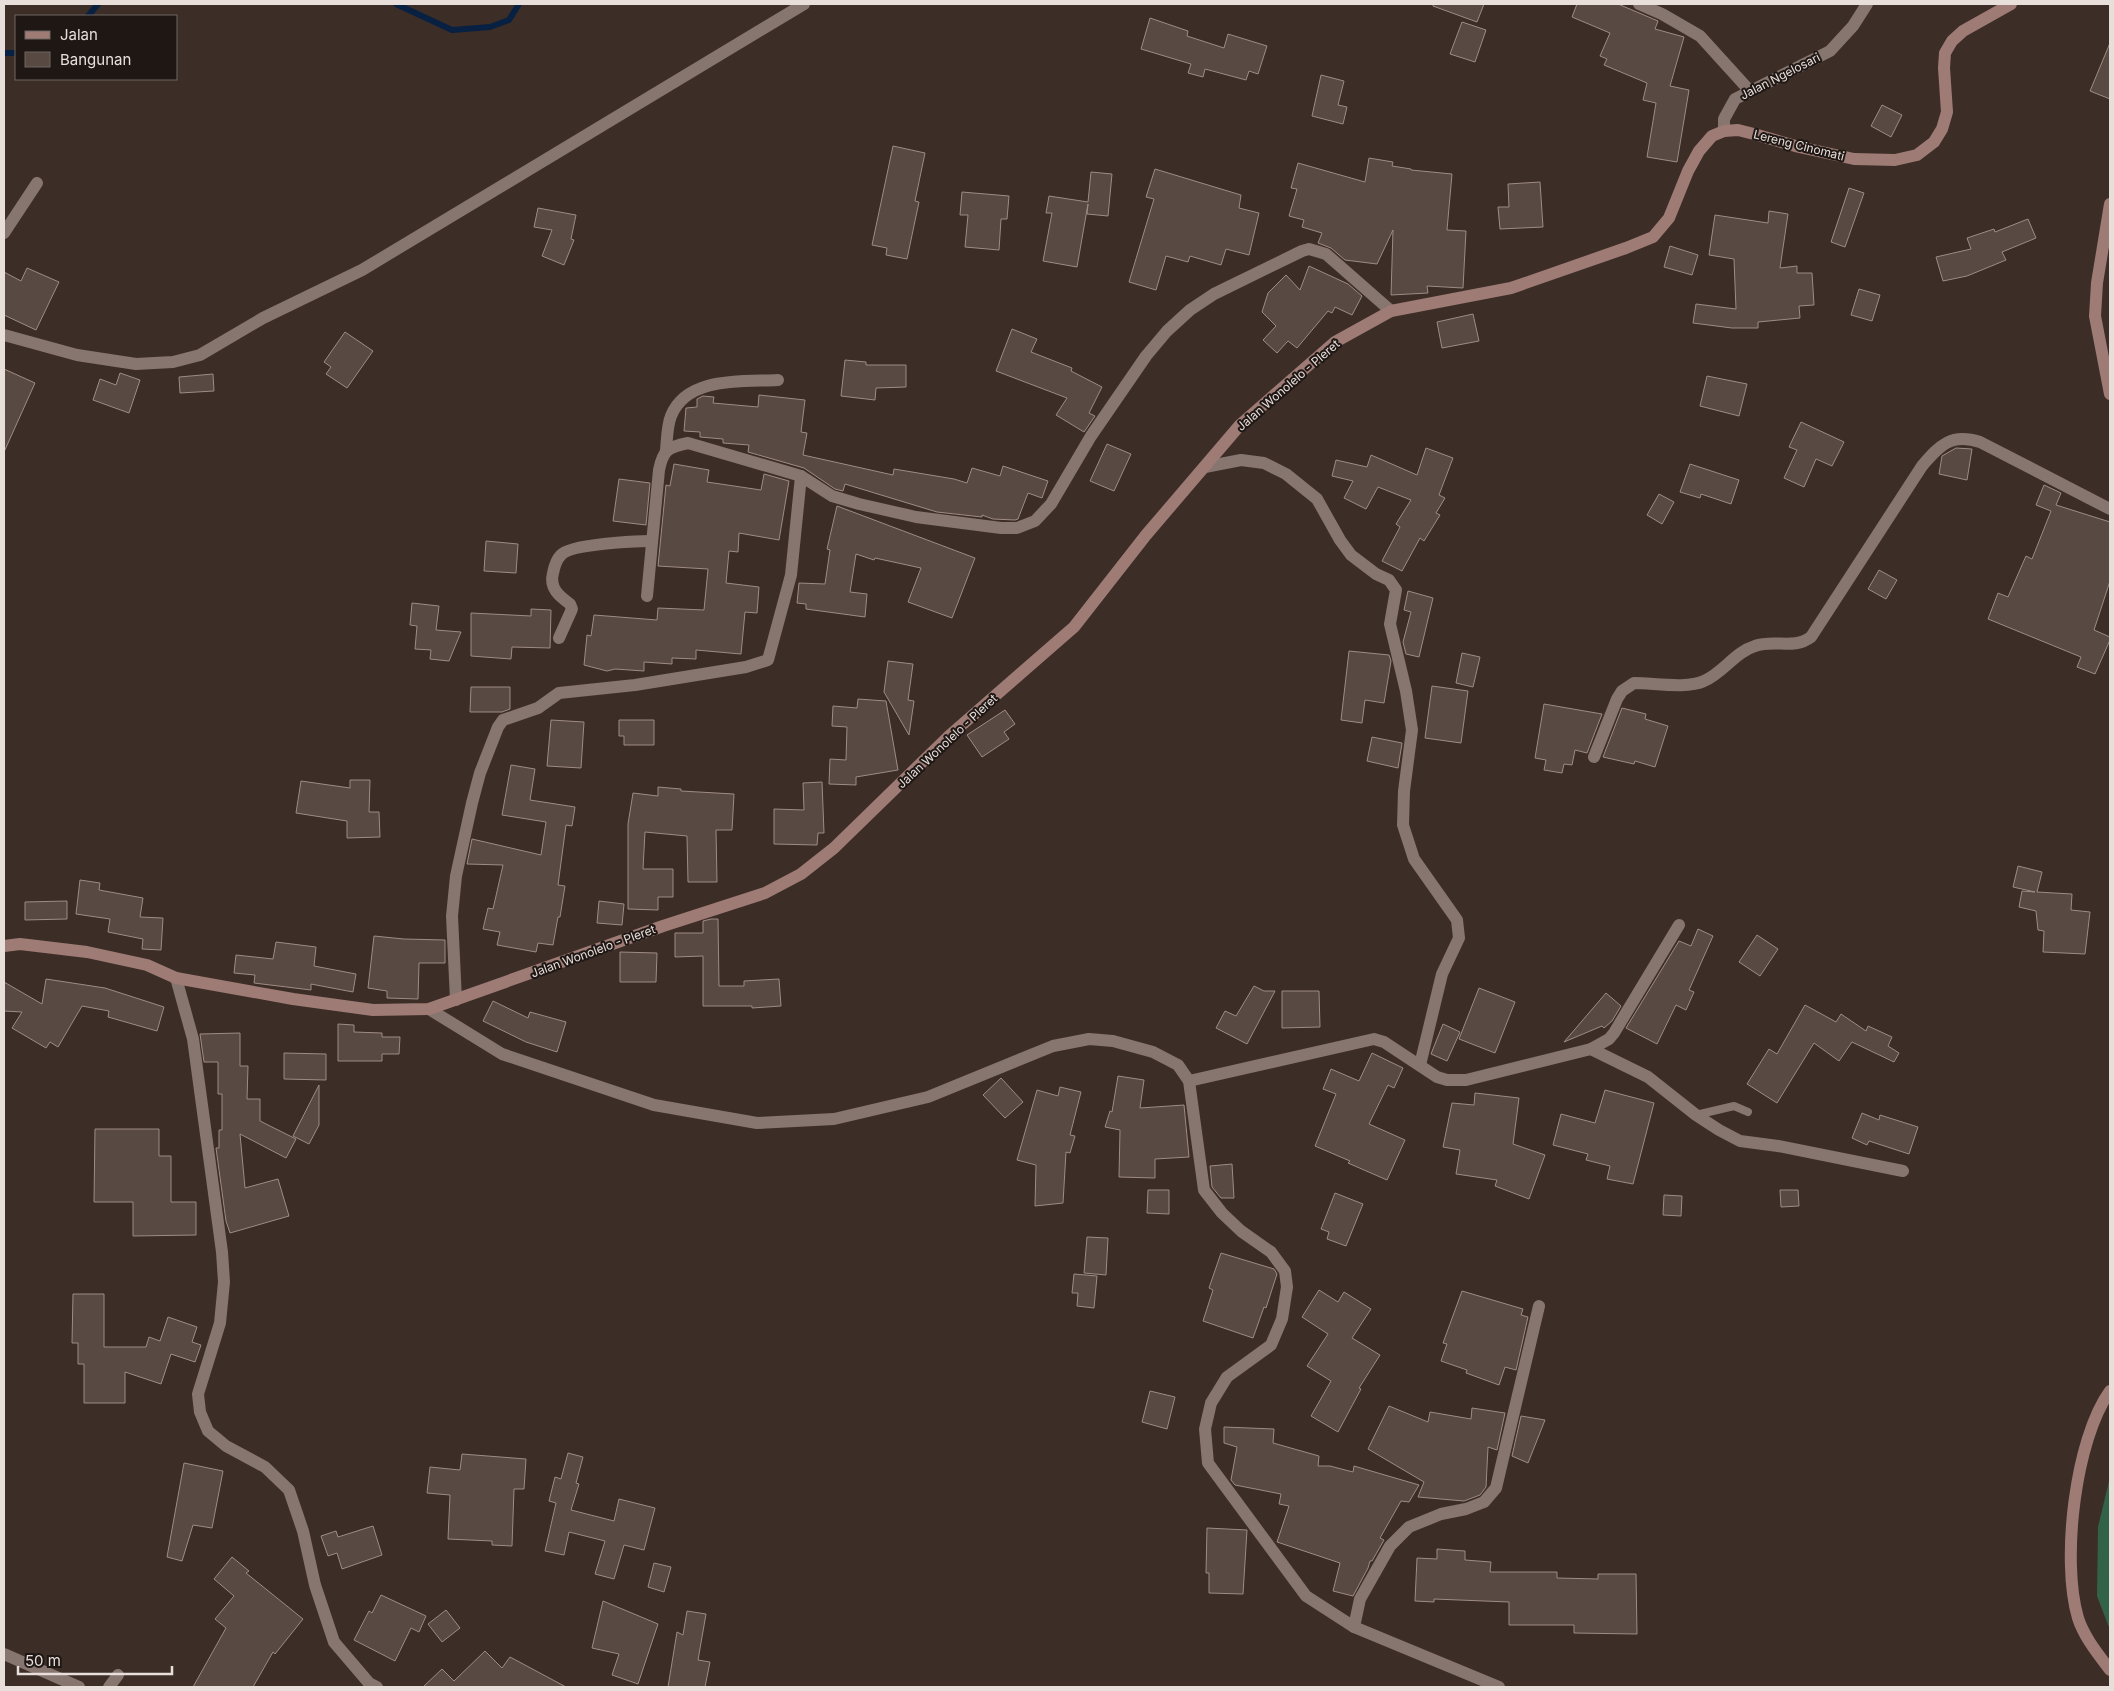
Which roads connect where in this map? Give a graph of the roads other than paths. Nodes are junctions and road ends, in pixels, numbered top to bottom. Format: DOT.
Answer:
graph roads {
  1 [pos="804,4"];
  2 [pos="1638,4"];
  3 [pos="1867,4"];
  4 [pos="2011,4"];
  5 [pos="1749,90"];
  6 [pos="1724,131"];
  7 [pos="37,183"];
  8 [pos="2110,204"];
  9 [pos="4,233"];
  10 [pos="1391,311"];
  11 [pos="4,335"];
  12 [pos="778,380"];
  13 [pos="2110,394"];
  14 [pos="666,450"];
  15 [pos="1205,467"];
  16 [pos="801,476"];
  17 [pos="2110,509"];
  18 [pos="652,541"];
  19 [pos="648,596"];
  20 [pos="559,638"];
  21 [pos="1594,757"];
  22 [pos="1678,925"];
  23 [pos="4,946"];
  24 [pos="176,978"];
  25 [pos="456,1000"];
  26 [pos="429,1009"];
  27 [pos="1591,1049"];
  28 [pos="1420,1065"];
  29 [pos="1190,1081"];
  30 [pos="1748,1112"];
  31 [pos="1696,1115"];
  32 [pos="1903,1171"];
  33 [pos="1539,1306"];
  34 [pos="2110,1391"];
  35 [pos="1354,1627"];
  36 [pos="4,1654"];
  37 [pos="2110,1670"];
  38 [pos="118,1675"];
  39 [pos="79,1687"];
  40 [pos="109,1687"];
  41 [pos="377,1687"];
  42 [pos="1499,1687"];
  1 -- 11 [label="street"];
  2 -- 5 [label="street"];
  3 -- 5 [label="street, Jalan Ngelosari"];
  4 -- 6 [label="main road, Lereng Cinomati"];
  5 -- 6 [label="street, Jalan Ngelosari"];
  6 -- 10 [label="main road, Jalan Wonolelo - Pleret"];
  7 -- 9 [label="street"];
  8 -- 13 [label="main road"];
  10 -- 15 [label="main road, Jalan Wonolelo - Pleret"];
  10 -- 16 [label="street"];
  12 -- 14 [label="street"];
  14 -- 16 [label="street"];
  14 -- 18 [label="street"];
  15 -- 25 [label="main road, Jalan Wonolelo - Pleret"];
  15 -- 28 [label="street"];
  16 -- 25 [label="street"];
  17 -- 21 [label="street"];
  18 -- 19 [label="street"];
  18 -- 20 [label="street"];
  22 -- 27 [label="street"];
  23 -- 24 [label="main road, Jalan Wonolelo - Pleret"];
  24 -- 26 [label="main road, Jalan Wonolelo - Pleret"];
  24 -- 41 [label="street"];
  25 -- 26 [label="main road, Jalan Wonolelo - Pleret"];
  26 -- 29 [label="street"];
  27 -- 28 [label="street"];
  27 -- 31 [label="street"];
  28 -- 29 [label="street"];
  29 -- 35 [label="street"];
  30 -- 31 [label="lane"];
  31 -- 32 [label="street"];
  33 -- 35 [label="street"];
  34 -- 37 [label="main road"];
  35 -- 42 [label="street"];
  36 -- 39 [label="street"];
  38 -- 40 [label="street"];
}
